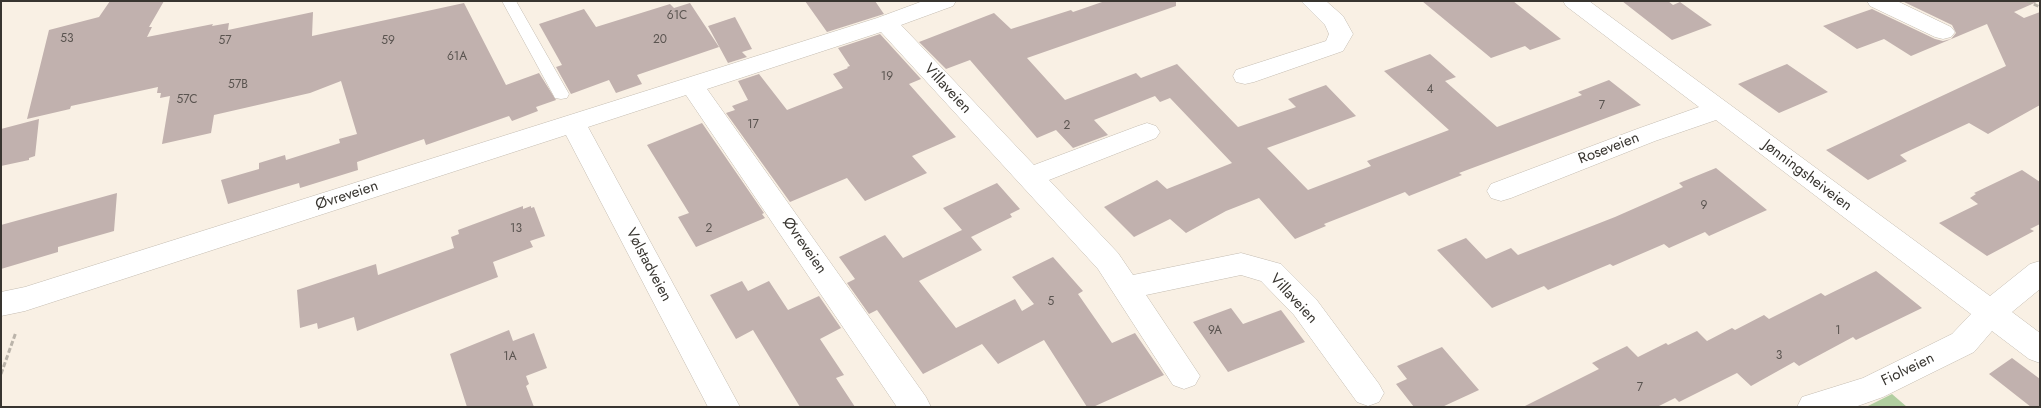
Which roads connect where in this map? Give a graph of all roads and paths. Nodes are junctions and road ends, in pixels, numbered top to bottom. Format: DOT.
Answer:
graph roads {
  1 [pos="509,1"];
  2 [pos="945,1"];
  3 [pos="1312,1"];
  4 [pos="1574,1"];
  5 [pos="1878,1"];
  6 [pos="2027,1"];
  7 [pos="2040,7"];
  8 [pos="885,23"];
  9 [pos="1943,32"];
  10 [pos="1245,76"];
  11 [pos="692,85"];
  12 [pos="561,94"];
  13 [pos="1718,110"];
  14 [pos="573,123"];
  15 [pos="1147,132"];
  16 [pos="1030,176"];
  17 [pos="1501,191"];
  18 [pos="2040,272"];
  19 [pos="1127,288"];
  20 [pos="13,302"];
  21 [pos="1990,313"];
  22 [pos="2040,350"];
  23 [pos="1,374"];
  24 [pos="1184,376"];
  25 [pos="1368,393"];
  26 [pos="724,407"];
  27 [pos="915,407"];
  28 [pos="1813,407"];
  1 -- 12 [label="lane"];
  2 -- 8 [label="street, Øvreveien"];
  3 -- 10 [label="street"];
  4 -- 13 [label="street, Jønningsheiveien"];
  5 -- 9 [label="street"];
  6 -- 7 [label="path"];
  8 -- 11 [label="street, Øvreveien"];
  8 -- 16 [label="street, Villaveien"];
  11 -- 14 [label="street, Øvreveien"];
  11 -- 27 [label="street, Øvreveien"];
  13 -- 17 [label="street, Roseveien"];
  13 -- 21 [label="street, Jønningsheiveien"];
  14 -- 20 [label="street, Øvreveien"];
  14 -- 26 [label="street, Vølstadveien"];
  15 -- 16 [label="street"];
  16 -- 19 [label="street, Villaveien"];
  18 -- 21 [label="street, Fiolveien"];
  19 -- 24 [label="street, Villaveien"];
  19 -- 25 [label="street, Villaveien"];
  20 -- 23 [label="path"];
  21 -- 22 [label="street, Jønningsheiveien"];
  21 -- 28 [label="street, Fiolveien"];
}
